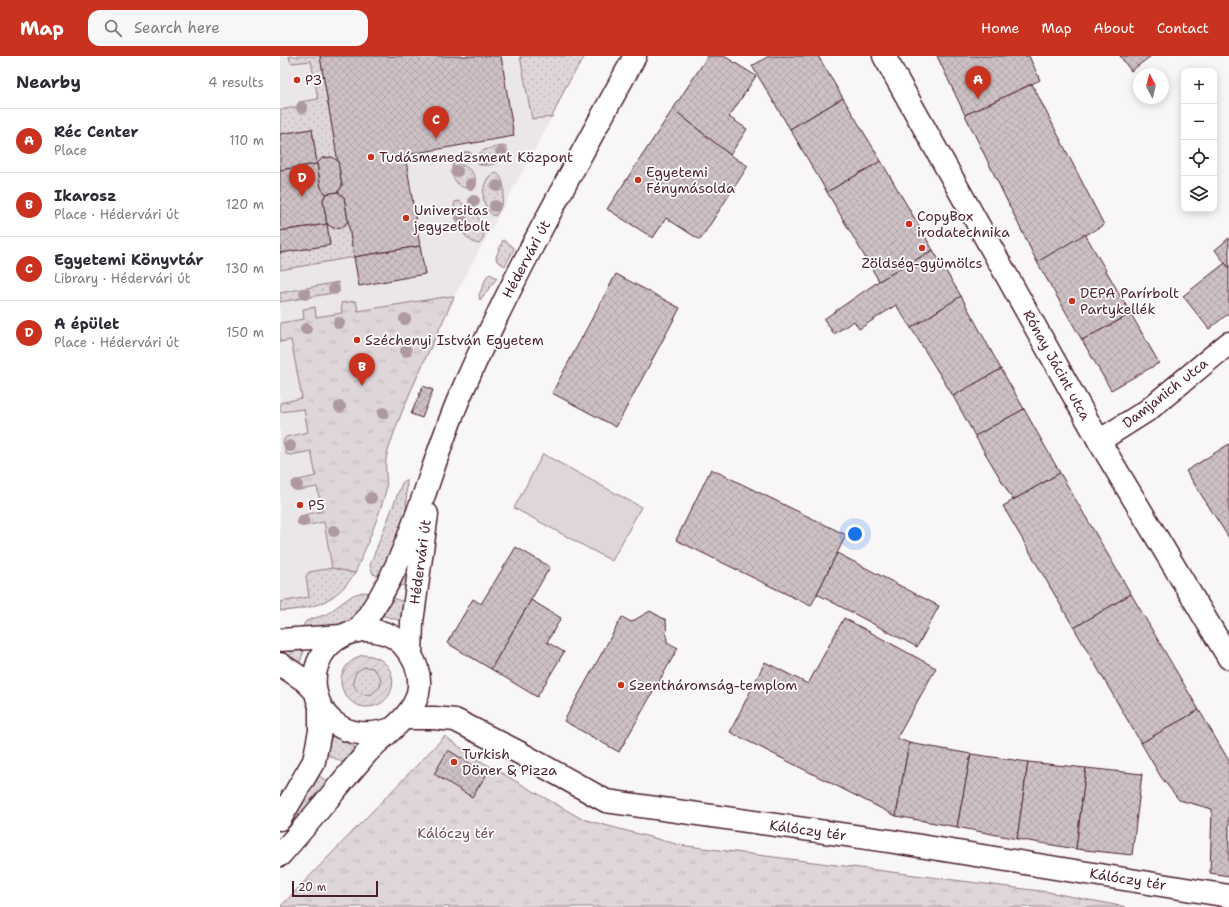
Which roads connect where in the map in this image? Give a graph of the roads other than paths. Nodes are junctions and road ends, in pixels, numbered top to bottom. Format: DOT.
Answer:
graph roads {
  1 [pos="635,56"];
  2 [pos="885,60"];
  3 [pos="1229,343"];
  4 [pos="1099,441"];
  5 [pos="432,470"];
  6 [pos="350,634"];
  7 [pos="280,640"];
  8 [pos="411,654"];
  9 [pos="1229,658"];
  10 [pos="280,664"];
  11 [pos="318,699"];
  12 [pos="398,723"];
  13 [pos="280,819"];
  14 [pos="280,855"];
  15 [pos="1229,896"];
  1 -- 5 [label="street, Hédervári út"];
  2 -- 4 [label="street, Rónay Jácint utca"];
  3 -- 4 [label="street, Damjanich utca"];
  4 -- 9 [label="street, Rónay Jácint utca"];
  5 -- 6 [label="street, Hédervári út"];
  5 -- 8 [label="street, Hédervári út"];
  6 -- 7 [label="street"];
  6 -- 8 [label="street"];
  6 -- 11 [label="street"];
  8 -- 12 [label="street"];
  10 -- 11 [label="street, Kálóczy tér"];
  11 -- 12 [label="street, Kálóczy tér"];
  11 -- 13 [label="street"];
  12 -- 14 [label="street"];
  12 -- 15 [label="street, Kálóczy tér"];
}
